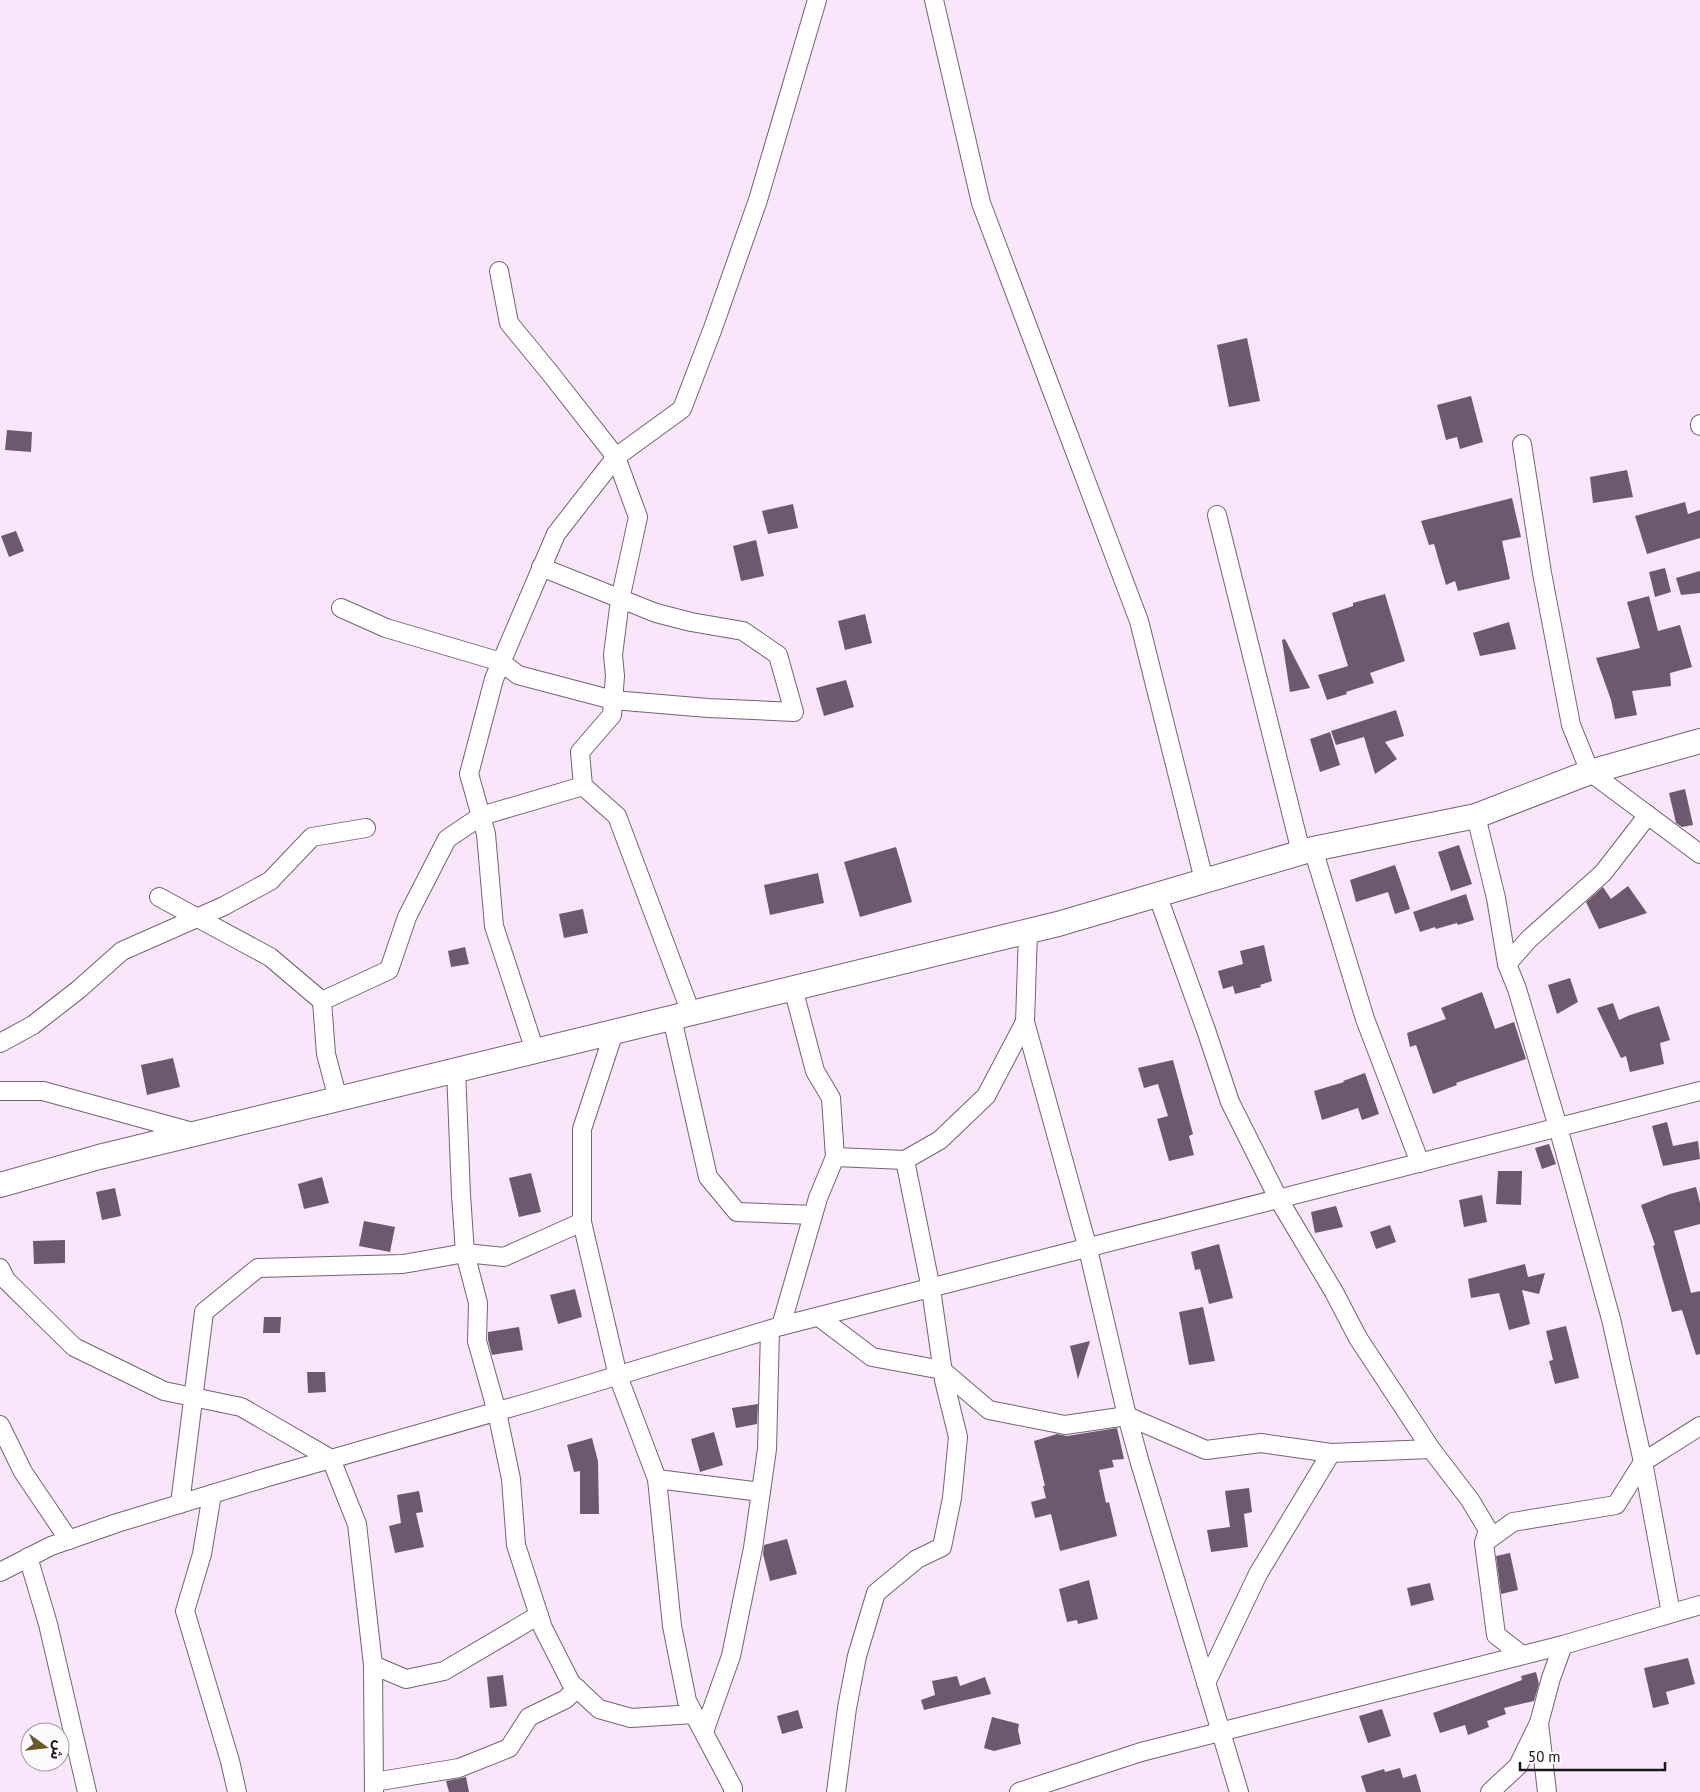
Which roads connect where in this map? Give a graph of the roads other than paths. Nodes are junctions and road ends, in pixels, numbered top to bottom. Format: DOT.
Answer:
graph roads {
  1 [pos="817,0"];
  2 [pos="934,0"];
  3 [pos="499,271"];
  4 [pos="1522,444"];
  5 [pos="616,457"];
  6 [pos="1217,515"];
  7 [pos="541,567"];
  8 [pos="620,600"];
  9 [pos="340,608"];
  10 [pos="501,662"];
  11 [pos="613,700"];
  12 [pos="1700,741"];
  13 [pos="1590,772"];
  14 [pos="583,786"];
  15 [pos="1648,815"];
  16 [pos="481,816"];
  17 [pos="1476,816"];
  18 [pos="366,828"];
  19 [pos="1307,851"];
  20 [pos="1700,854"];
  21 [pos="1204,880"];
  22 [pos="1157,894"];
  23 [pos="159,897"];
  24 [pos="198,918"];
  25 [pos="1028,931"];
  26 [pos="1507,964"];
  27 [pos="793,988"];
  28 [pos="322,1001"];
  29 [pos="682,1015"];
  30 [pos="1025,1022"];
  31 [pos="614,1032"];
  32 [pos="0,1043"];
  33 [pos="535,1051"];
  34 [pos="456,1070"];
  35 [pos="0,1091"];
  36 [pos="1700,1091"];
  37 [pos="338,1099"];
  38 [pos="1558,1127"];
  39 [pos="196,1133"];
  40 [pos="835,1157"];
  41 [pos="905,1160"];
  42 [pos="1420,1163"];
  43 [pos="0,1185"];
  44 [pos="1279,1200"];
  45 [pos="814,1215"];
  46 [pos="582,1222"];
  47 [pos="1088,1249"];
  48 [pos="465,1253"];
  49 [pos="0,1268"];
  50 [pos="931,1289"];
  51 [pos="819,1317"];
  52 [pos="775,1328"];
  53 [pos="942,1370"];
  54 [pos="618,1376"];
  55 [pos="193,1397"];
  56 [pos="497,1412"];
  57 [pos="1127,1416"];
  58 [pos="0,1425"];
  59 [pos="1700,1426"];
  60 [pos="1432,1449"];
  61 [pos="1331,1453"];
  62 [pos="331,1460"];
  63 [pos="1643,1462"];
  64 [pos="657,1479"];
  65 [pos="761,1492"];
  66 [pos="212,1494"];
  67 [pos="180,1504"];
  68 [pos="69,1540"];
  69 [pos="1484,1543"];
  70 [pos="28,1558"];
  71 [pos="0,1572"];
  72 [pos="1700,1605"];
  73 [pos="1670,1613"];
  74 [pos="539,1616"];
  75 [pos="1562,1645"];
  76 [pos="1522,1655"];
  77 [pos="373,1665"];
  78 [pos="1206,1683"];
  79 [pos="577,1688"];
  80 [pos="694,1714"];
  81 [pos="1539,1723"];
  82 [pos="704,1732"];
  83 [pos="1221,1732"];
  84 [pos="374,1787"];
  85 [pos="87,1792"];
  86 [pos="237,1792"];
  87 [pos="733,1792"];
  88 [pos="836,1792"];
  89 [pos="1019,1792"];
  90 [pos="1239,1792"];
  91 [pos="1490,1792"];
  92 [pos="1547,1792"];
  1 -- 5 [label="street"];
  2 -- 21 [label="street"];
  3 -- 5 [label="street"];
  4 -- 13 [label="street"];
  5 -- 7 [label="street"];
  5 -- 8 [label="street"];
  6 -- 19 [label="street"];
  7 -- 8 [label="street"];
  7 -- 10 [label="street"];
  8 -- 11 [label="street"];
  8 -- 11 [label="street"];
  9 -- 10 [label="street"];
  10 -- 11 [label="street"];
  10 -- 16 [label="street"];
  11 -- 14 [label="street"];
  12 -- 13 [label="main road"];
  13 -- 15 [label="street"];
  13 -- 17 [label="main road"];
  14 -- 16 [label="street"];
  14 -- 29 [label="street"];
  15 -- 20 [label="street"];
  15 -- 26 [label="street"];
  16 -- 28 [label="street"];
  16 -- 33 [label="street"];
  17 -- 19 [label="main road"];
  17 -- 26 [label="street"];
  18 -- 24 [label="street"];
  19 -- 21 [label="main road"];
  19 -- 42 [label="street"];
  21 -- 22 [label="main road"];
  22 -- 25 [label="main road"];
  22 -- 44 [label="street"];
  23 -- 24 [label="street"];
  24 -- 28 [label="street"];
  24 -- 32 [label="street"];
  25 -- 27 [label="main road"];
  25 -- 30 [label="street"];
  26 -- 38 [label="street"];
  27 -- 29 [label="main road"];
  27 -- 40 [label="street"];
  28 -- 37 [label="street"];
  29 -- 31 [label="main road"];
  29 -- 45 [label="street"];
  30 -- 41 [label="street"];
  30 -- 47 [label="street"];
  31 -- 33 [label="main road"];
  31 -- 46 [label="street"];
  33 -- 34 [label="main road"];
  34 -- 37 [label="main road"];
  34 -- 48 [label="street"];
  35 -- 39 [label="street"];
  36 -- 38 [label="street"];
  37 -- 39 [label="main road"];
  38 -- 42 [label="street"];
  38 -- 63 [label="street"];
  39 -- 43 [label="main road"];
  40 -- 41 [label="street"];
  40 -- 45 [label="street"];
  41 -- 50 [label="street"];
  42 -- 44 [label="street"];
  44 -- 47 [label="street"];
  44 -- 60 [label="street"];
  45 -- 52 [label="street"];
  46 -- 48 [label="street"];
  46 -- 54 [label="street"];
  47 -- 50 [label="street"];
  47 -- 57 [label="street"];
  48 -- 55 [label="street"];
  48 -- 56 [label="street"];
  49 -- 55 [label="street"];
  50 -- 51 [label="street"];
  50 -- 53 [label="street"];
  51 -- 52 [label="street"];
  51 -- 53 [label="street"];
  52 -- 54 [label="street"];
  52 -- 65 [label="street"];
  53 -- 57 [label="street"];
  53 -- 88 [label="street"];
  54 -- 56 [label="street"];
  54 -- 64 [label="street"];
  55 -- 62 [label="street"];
  55 -- 67 [label="street"];
  56 -- 62 [label="street"];
  56 -- 74 [label="street"];
  57 -- 61 [label="street"];
  57 -- 78 [label="street"];
  58 -- 68 [label="street"];
  59 -- 63 [label="street"];
  60 -- 61 [label="street"];
  60 -- 69 [label="street"];
  61 -- 78 [label="street"];
  62 -- 66 [label="street"];
  62 -- 77 [label="street"];
  63 -- 69 [label="street"];
  63 -- 73 [label="street"];
  64 -- 65 [label="street"];
  64 -- 80 [label="street"];
  65 -- 82 [label="street"];
  66 -- 67 [label="street"];
  66 -- 86 [label="street"];
  67 -- 68 [label="street"];
  68 -- 70 [label="street"];
  69 -- 76 [label="street"];
  70 -- 71 [label="street"];
  70 -- 85 [label="street"];
  72 -- 73 [label="street"];
  73 -- 75 [label="street"];
  74 -- 77 [label="street"];
  74 -- 79 [label="street"];
  75 -- 76 [label="street"];
  75 -- 81 [label="street"];
  76 -- 83 [label="street"];
  77 -- 84 [label="street"];
  78 -- 83 [label="street"];
  79 -- 80 [label="street"];
  79 -- 84 [label="street"];
  80 -- 82 [label="street"];
  81 -- 91 [label="street"];
  81 -- 92 [label="street"];
  82 -- 87 [label="street"];
  83 -- 89 [label="street"];
  83 -- 90 [label="street"];
}
